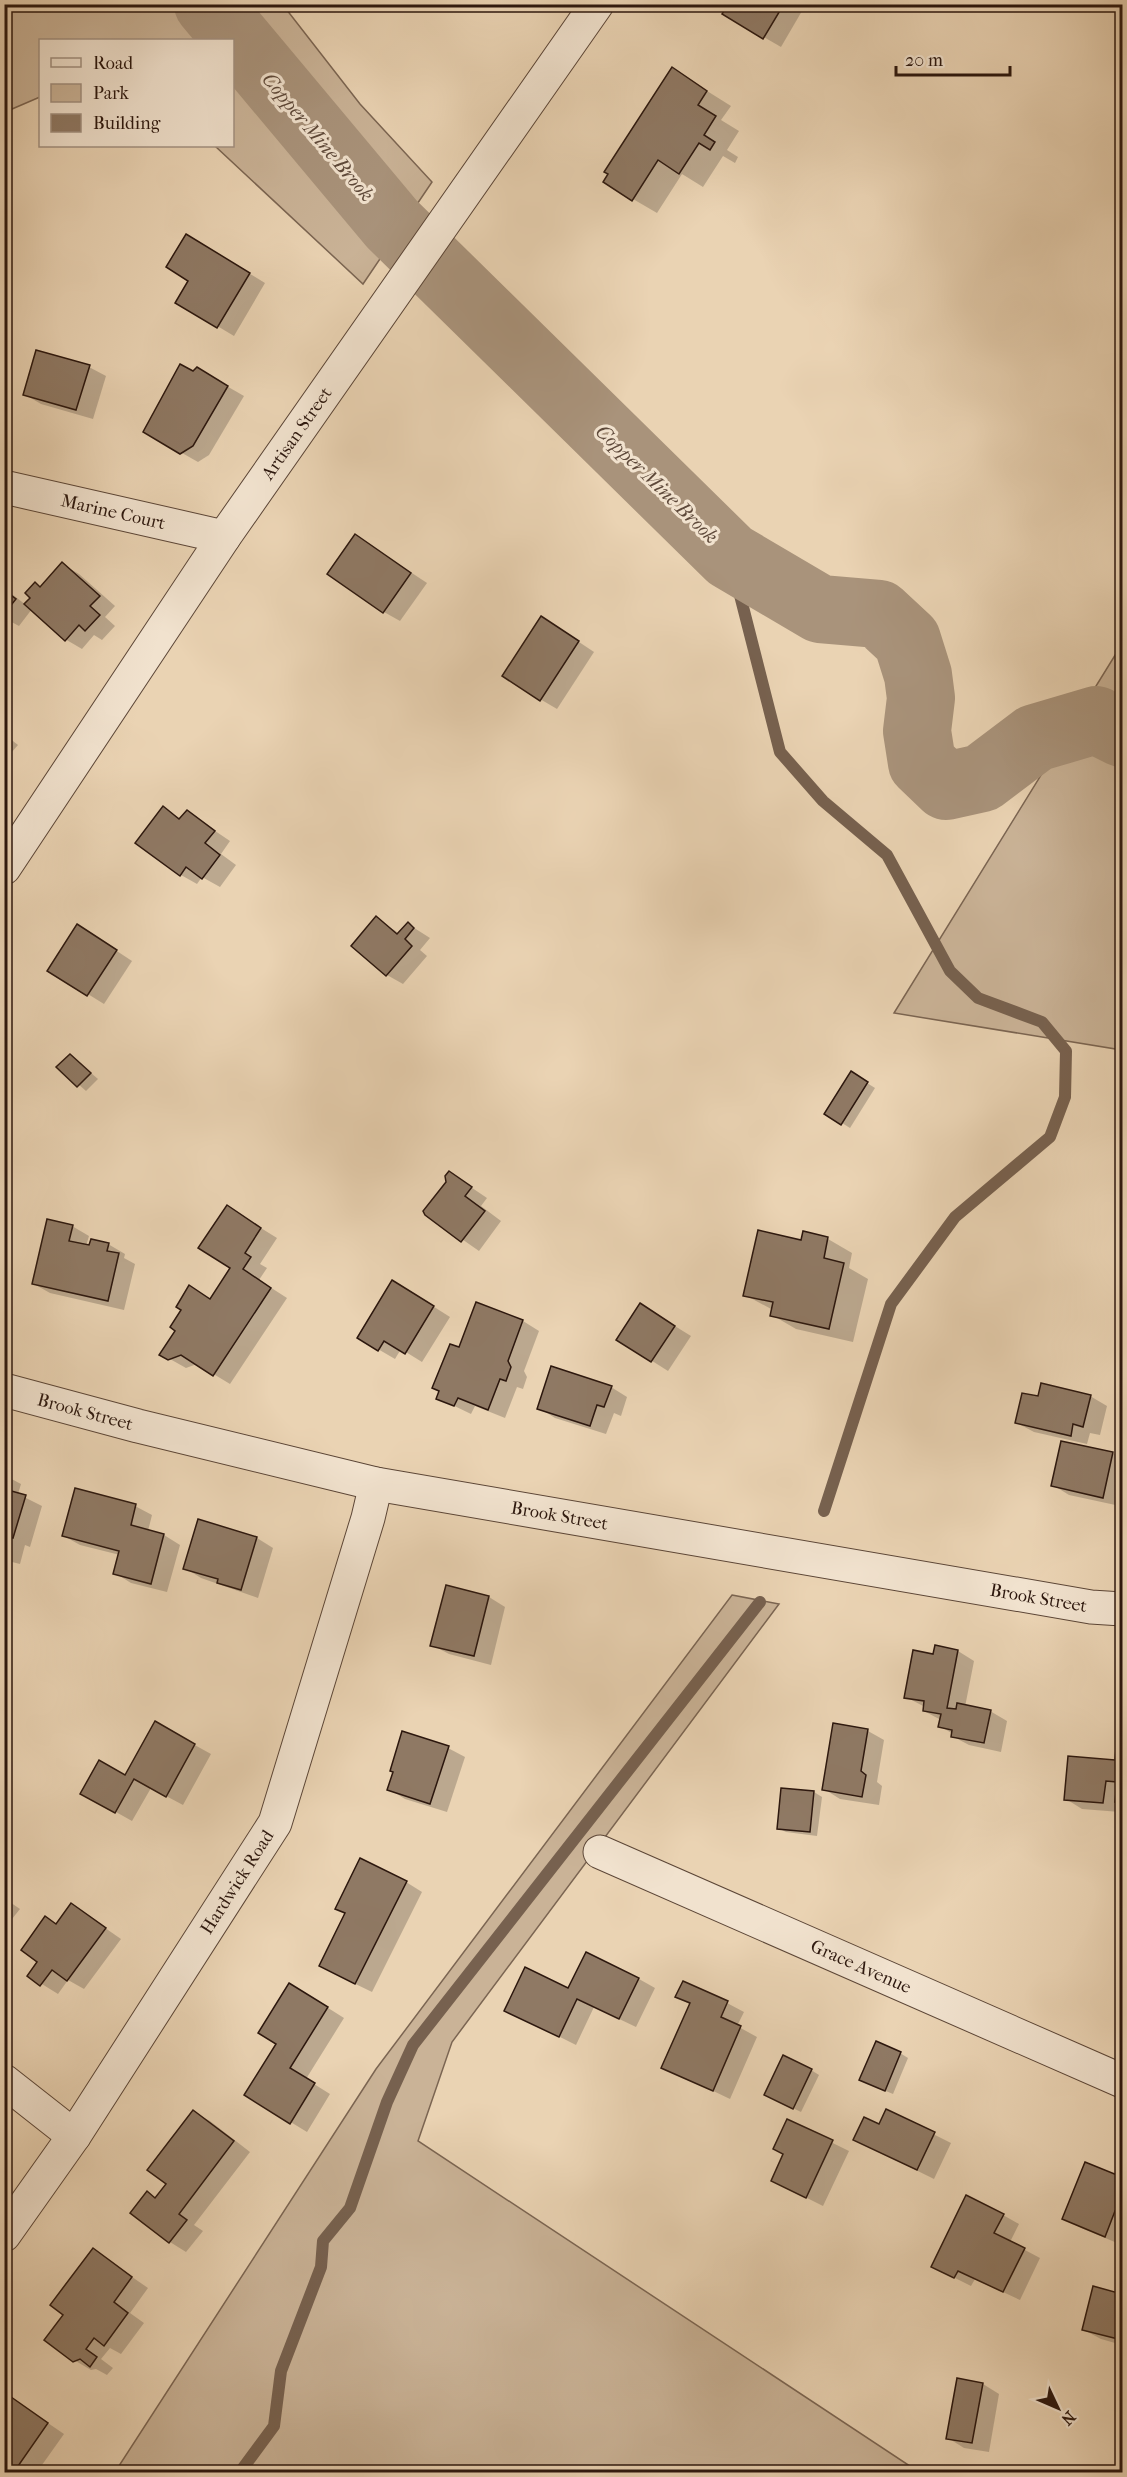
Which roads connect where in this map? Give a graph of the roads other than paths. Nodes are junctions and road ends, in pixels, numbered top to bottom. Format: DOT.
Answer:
graph roads {
  1 [pos="597,4"];
  2 [pos="4,487"];
  3 [pos="224,537"];
  4 [pos="4,868"];
  5 [pos="4,1390"];
  6 [pos="376,1484"];
  7 [pos="1122,1609"];
  8 [pos="600,1852"];
  9 [pos="4,2081"];
  10 [pos="1122,2081"];
  11 [pos="74,2136"];
  12 [pos="4,2235"];
  1 -- 3 [label="street, Artisan Street"];
  2 -- 3 [label="street, Marine Court"];
  3 -- 4 [label="street, Artisan Street"];
  5 -- 6 [label="street, Brook Street"];
  6 -- 7 [label="street, Brook Street"];
  6 -- 11 [label="street, Hardwick Road"];
  8 -- 10 [label="street, Grace Avenue"];
  9 -- 11 [label="street"];
  11 -- 12 [label="street, Hardwick Road"];
}
